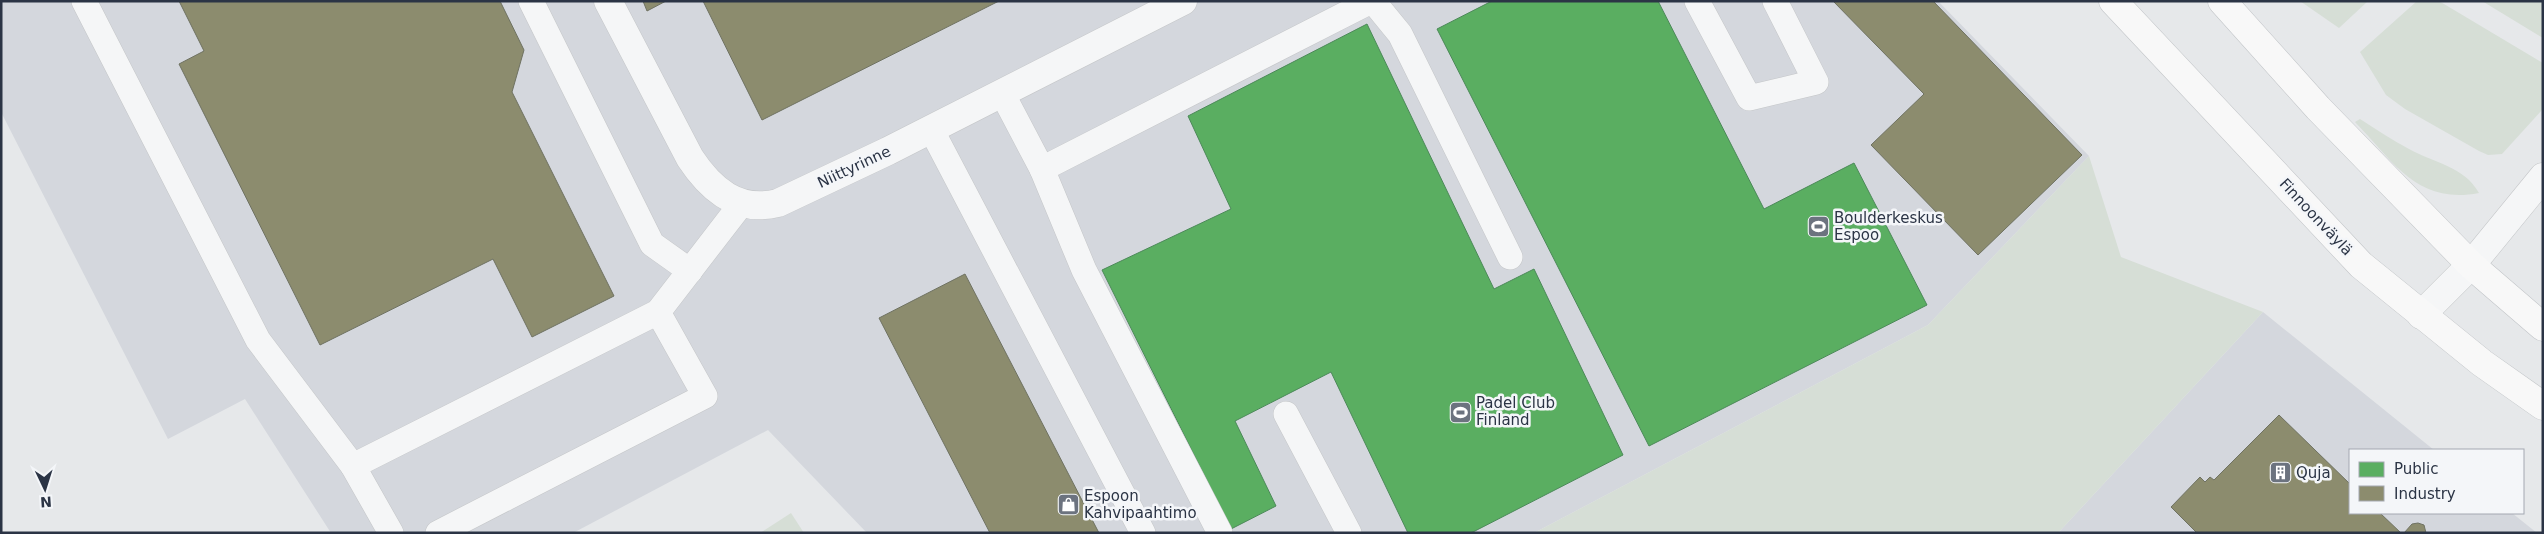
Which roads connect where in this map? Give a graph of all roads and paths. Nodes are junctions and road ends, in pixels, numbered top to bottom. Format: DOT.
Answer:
graph roads {
  1 [pos="84,1"];
  2 [pos="531,1"];
  3 [pos="608,1"];
  4 [pos="1183,1"];
  5 [pos="1372,1"];
  6 [pos="1697,1"];
  7 [pos="1775,1"];
  8 [pos="2112,1"];
  9 [pos="2222,1"];
  10 [pos="1002,93"];
  11 [pos="931,129"];
  12 [pos="1042,169"];
  13 [pos="2543,177"];
  14 [pos="742,203"];
  15 [pos="1510,257"];
  16 [pos="2471,266"];
  17 [pos="690,271"];
  18 [pos="658,312"];
  19 [pos="2421,315"];
  20 [pos="2543,328"];
  21 [pos="2543,406"];
  22 [pos="1286,414"];
  23 [pos="353,466"];
  24 [pos="391,533"];
  25 [pos="438,533"];
  26 [pos="1143,533"];
  27 [pos="1220,533"];
  28 [pos="1349,533"];
  1 -- 23 [label="lane"];
  2 -- 17 [label="lane"];
  3 -- 14 [label="street, Niittyrinne"];
  4 -- 10 [label="street, Niittyrinne"];
  5 -- 12 [label="lane"];
  5 -- 15 [label="lane"];
  6 -- 7 [label="lane"];
  8 -- 19 [label="main road, Finnoonväylä"];
  9 -- 16 [label="main road"];
  10 -- 11 [label="street, Niittyrinne"];
  10 -- 12 [label="lane"];
  11 -- 14 [label="street, Niittyrinne"];
  11 -- 26 [label="lane"];
  12 -- 27 [label="lane"];
  13 -- 16 [label="street"];
  14 -- 17 [label="lane"];
  16 -- 19 [label="street"];
  16 -- 20 [label="main road"];
  17 -- 18 [label="lane"];
  18 -- 23 [label="lane"];
  18 -- 25 [label="lane"];
  19 -- 21 [label="main road, Finnoonväylä"];
  22 -- 28 [label="lane"];
  23 -- 24 [label="lane"];
}
